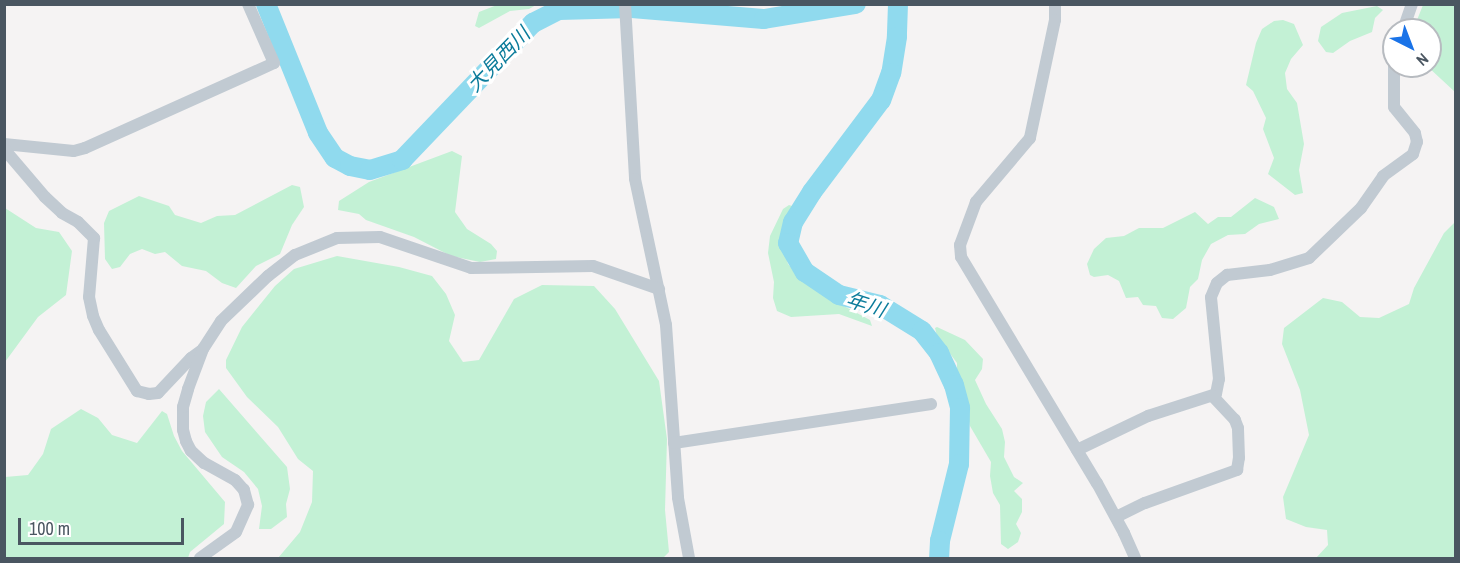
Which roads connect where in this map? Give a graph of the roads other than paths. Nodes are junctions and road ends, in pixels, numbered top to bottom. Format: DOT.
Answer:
graph roads {
  1 [pos="248,4"];
  2 [pos="625,4"];
  3 [pos="1055,4"];
  4 [pos="1394,78"];
  5 [pos="4,146"];
  6 [pos="658,288"];
  7 [pos="203,349"];
  8 [pos="1213,396"];
  9 [pos="931,404"];
  10 [pos="674,443"];
  11 [pos="1077,450"];
  12 [pos="1116,517"];
  13 [pos="200,558"];
  14 [pos="688,558"];
  15 [pos="1135,558"];
  1 -- 5 [label="street"];
  2 -- 6 [label="street"];
  3 -- 11 [label="street"];
  4 -- 8 [label="street"];
  5 -- 7 [label="street"];
  6 -- 7 [label="street"];
  6 -- 10 [label="street"];
  7 -- 13 [label="street"];
  8 -- 11 [label="street"];
  8 -- 12 [label="street"];
  9 -- 10 [label="street"];
  10 -- 14 [label="street"];
  11 -- 12 [label="street"];
  12 -- 15 [label="street"];
}
